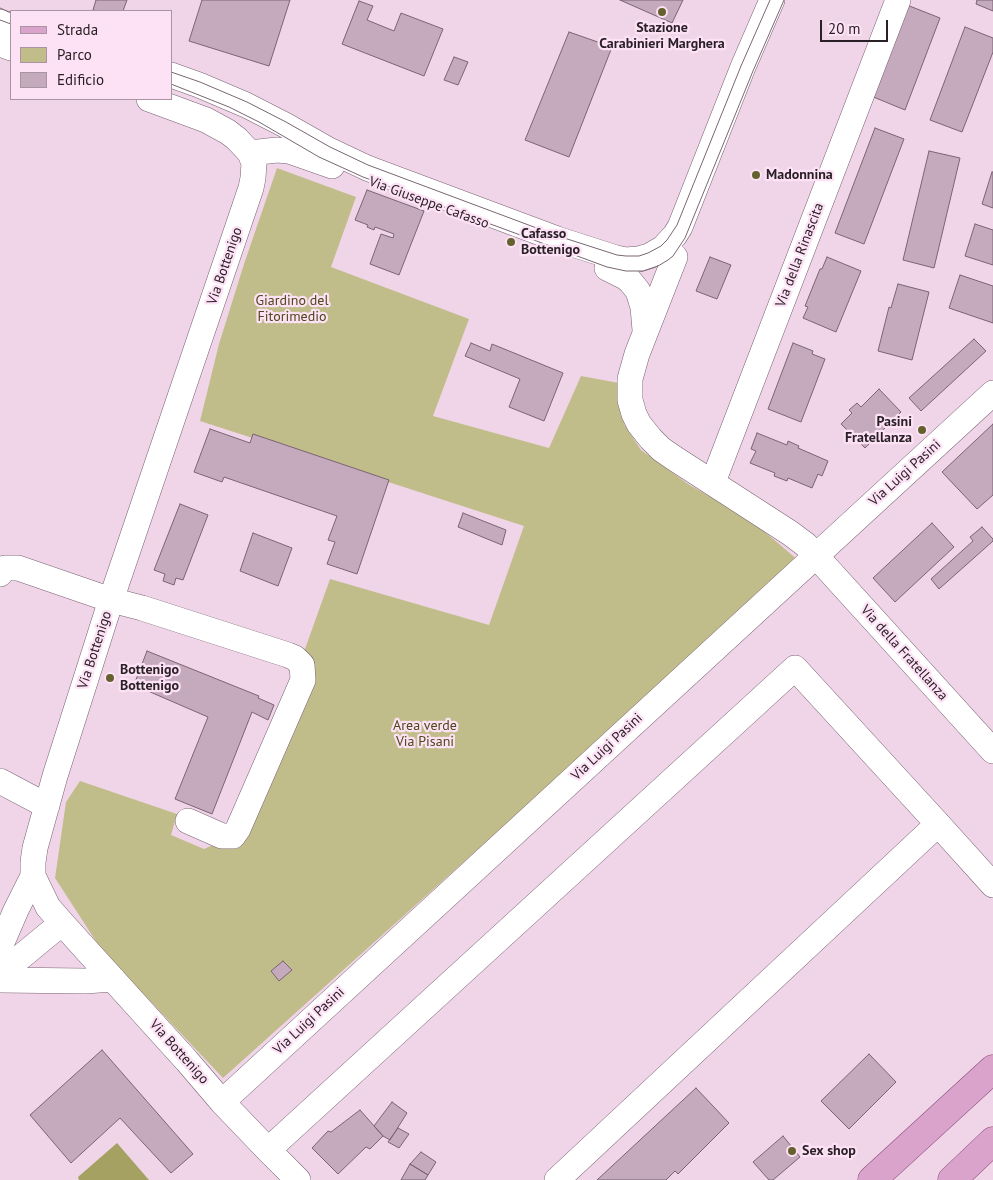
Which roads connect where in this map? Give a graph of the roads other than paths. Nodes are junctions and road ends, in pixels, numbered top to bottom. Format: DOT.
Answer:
graph roads {
  1 [pos="772,0"];
  2 [pos="786,0"];
  3 [pos="898,0"];
  4 [pos="172,75"];
  5 [pos="172,86"];
  6 [pos="152,100"];
  7 [pos="250,153"];
  8 [pos="346,172"];
  9 [pos="675,257"];
  10 [pos="607,268"];
  11 [pos="645,333"];
  12 [pos="993,393"];
  13 [pos="713,482"];
  14 [pos="815,555"];
  15 [pos="0,574"];
  16 [pos="111,600"];
  17 [pos="993,751"];
  18 [pos="0,780"];
  19 [pos="47,806"];
  20 [pos="188,821"];
  21 [pos="938,824"];
  22 [pos="33,876"];
  23 [pos="993,885"];
  24 [pos="62,923"];
  25 [pos="0,947"];
  26 [pos="0,974"];
  27 [pos="113,979"];
  28 [pos="0,980"];
  29 [pos="993,1069"];
  30 [pos="222,1102"];
  31 [pos="993,1141"];
  32 [pos="268,1150"];
  33 [pos="298,1180"];
  34 [pos="557,1180"];
  35 [pos="872,1180"];
  36 [pos="952,1180"];
  1 -- 4 [label="street, Via Giuseppe Cafasso"];
  2 -- 9 [label="street"];
  3 -- 13 [label="street, Via della Rinascita"];
  5 -- 8 [label="street"];
  6 -- 7 [label="street"];
  7 -- 8 [label="street, Via Giuseppe Cafasso"];
  7 -- 16 [label="street, Via Bottenigo"];
  8 -- 10 [label="street, Via Giuseppe Cafasso"];
  9 -- 10 [label="street"];
  9 -- 11 [label="street"];
  10 -- 11 [label="street"];
  11 -- 13 [label="street"];
  12 -- 14 [label="street, Via Luigi Pasini"];
  13 -- 14 [label="street"];
  14 -- 17 [label="street, Via della Fratellanza"];
  14 -- 30 [label="street, Via Luigi Pasini"];
  15 -- 16 [label="street"];
  16 -- 19 [label="street, Via Bottenigo"];
  16 -- 20 [label="street"];
  18 -- 19 [label="street"];
  19 -- 22 [label="street, Via Bottenigo"];
  21 -- 23 [label="street"];
  21 -- 32 [label="street"];
  21 -- 34 [label="street"];
  22 -- 24 [label="street, Via Bottenigo"];
  22 -- 25 [label="street"];
  24 -- 26 [label="street"];
  24 -- 27 [label="street, Via Bottenigo"];
  27 -- 28 [label="street"];
  27 -- 30 [label="street, Via Bottenigo"];
  29 -- 35 [label="main road"];
  30 -- 32 [label="street, Via Bottenigo"];
  31 -- 36 [label="main road"];
  32 -- 33 [label="street, Via Bottenigo"];
}
